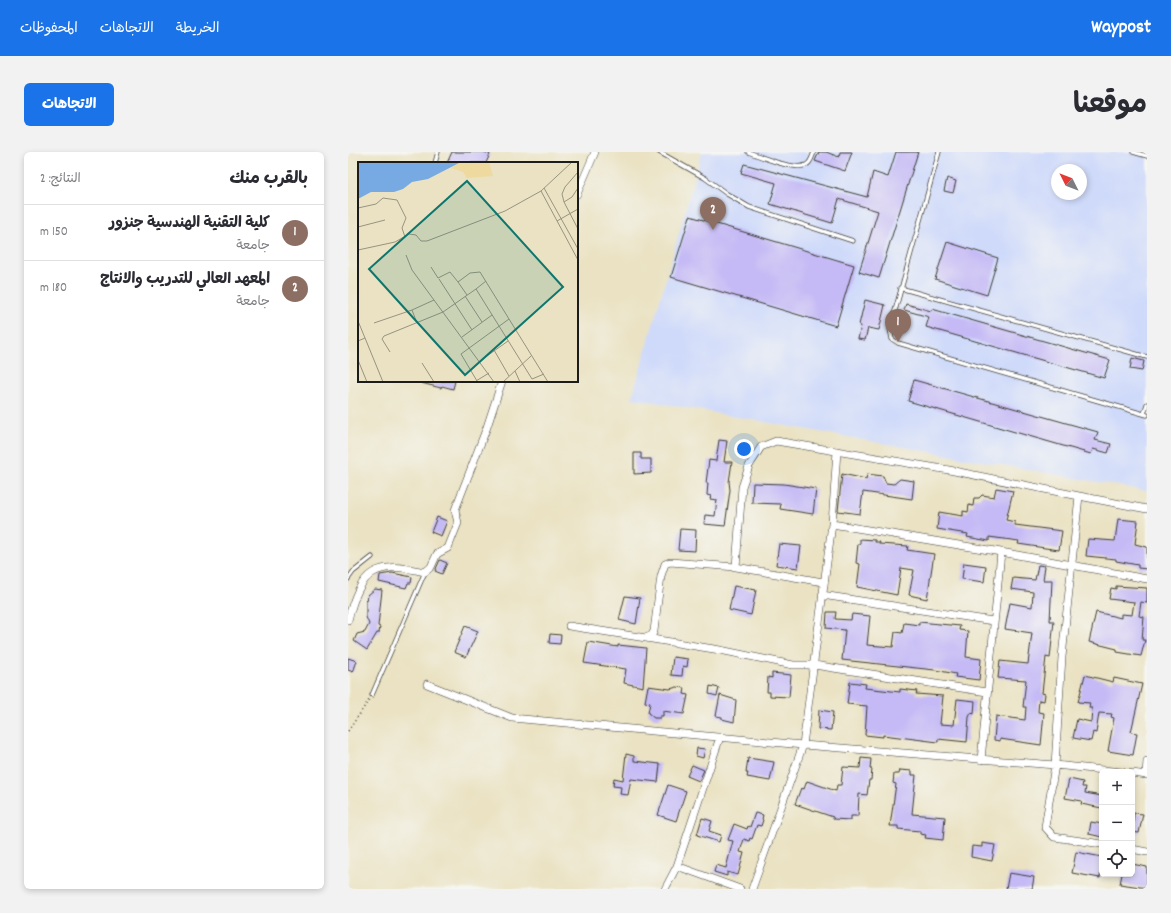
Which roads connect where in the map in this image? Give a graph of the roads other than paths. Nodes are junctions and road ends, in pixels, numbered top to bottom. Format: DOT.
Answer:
graph roads {
  1 [pos="438,152"];
  2 [pos="595,152"];
  3 [pos="660,152"];
  4 [pos="748,152"];
  5 [pos="814,152"];
  6 [pos="939,152"];
  7 [pos="1133,152"];
  8 [pos="1147,156"];
  9 [pos="434,162"];
  10 [pos="578,192"];
  11 [pos="852,241"];
  12 [pos="900,288"];
  13 [pos="1147,357"];
  14 [pos="502,382"];
  15 [pos="1147,404"];
  16 [pos="1146,414"];
  17 [pos="837,451"];
  18 [pos="1079,496"];
  19 [pos="1147,509"];
  20 [pos="832,524"];
  21 [pos="1001,552"];
  22 [pos="372,557"];
  23 [pos="1070,564"];
  24 [pos="736,567"];
  25 [pos="425,572"];
  26 [pos="348,579"];
  27 [pos="1147,579"];
  28 [pos="823,582"];
  29 [pos="822,595"];
  30 [pos="348,620"];
  31 [pos="993,621"];
  32 [pos="569,626"];
  33 [pos="646,638"];
  34 [pos="814,665"];
  35 [pos="427,684"];
  36 [pos="987,692"];
  37 [pos="372,695"];
  38 [pos="720,737"];
  39 [pos="803,745"];
  40 [pos="981,760"];
  41 [pos="1147,761"];
  42 [pos="1055,765"];
  43 [pos="1099,770"];
  44 [pos="1135,773"];
  45 [pos="1146,775"];
  46 [pos="1099,844"];
  47 [pos="1135,850"];
  48 [pos="1147,852"];
  49 [pos="677,866"];
  50 [pos="666,889"];
  51 [pos="740,889"];
  52 [pos="752,889"];
  1 -- 9 [label="lane"];
  2 -- 10 [label="street"];
  3 -- 11 [label="lane"];
  4 -- 5 [label="lane"];
  6 -- 12 [label="lane"];
  7 -- 8 [label="lane"];
  12 -- 13 [label="lane"];
  12 -- 16 [label="lane"];
  14 -- 25 [label="street"];
  15 -- 16 [label="lane"];
  17 -- 18 [label="street"];
  17 -- 20 [label="street"];
  17 -- 24 [label="street"];
  18 -- 19 [label="street"];
  18 -- 23 [label="street"];
  20 -- 21 [label="street"];
  20 -- 28 [label="street"];
  21 -- 23 [label="street"];
  21 -- 31 [label="street"];
  22 -- 26 [label="lane"];
  23 -- 27 [label="street"];
  23 -- 42 [label="street"];
  24 -- 28 [label="street"];
  24 -- 33 [label="street"];
  25 -- 30 [label="street"];
  25 -- 37 [label="lane"];
  28 -- 29 [label="street"];
  29 -- 31 [label="street"];
  29 -- 34 [label="street"];
  31 -- 36 [label="street"];
  32 -- 33 [label="street"];
  33 -- 34 [label="street"];
  34 -- 36 [label="street"];
  34 -- 39 [label="street"];
  35 -- 38 [label="street"];
  36 -- 40 [label="street"];
  38 -- 39 [label="street"];
  38 -- 49 [label="street"];
  39 -- 40 [label="street"];
  39 -- 52 [label="street"];
  40 -- 42 [label="street"];
  41 -- 45 [label="street"];
  42 -- 43 [label="street"];
  42 -- 46 [label="street"];
  44 -- 45 [label="street"];
  47 -- 48 [label="street"];
  49 -- 50 [label="street"];
  49 -- 51 [label="street"];
}
